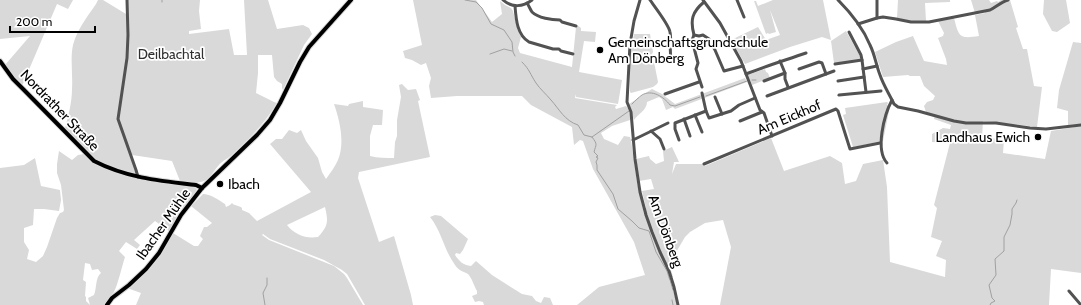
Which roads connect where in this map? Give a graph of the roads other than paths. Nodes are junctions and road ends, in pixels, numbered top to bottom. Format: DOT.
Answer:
graph roads {
  1 [pos="127,0"];
  2 [pos="351,0"];
  3 [pos="503,0"];
  4 [pos="532,0"];
  5 [pos="640,0"];
  6 [pos="650,0"];
  7 [pos="737,0"];
  8 [pos="838,0"];
  9 [pos="877,0"];
  10 [pos="1008,0"];
  11 [pos="703,1"];
  12 [pos="527,3"];
  13 [pos="515,6"];
  14 [pos="744,17"];
  15 [pos="877,18"];
  16 [pos="858,24"];
  17 [pos="576,26"];
  18 [pos="849,32"];
  19 [pos="694,35"];
  20 [pos="806,53"];
  21 [pos="573,54"];
  22 [pos="671,57"];
  23 [pos="862,60"];
  24 [pos="0,61"];
  25 [pos="780,61"];
  26 [pos="835,64"];
  27 [pos="743,66"];
  28 [pos="877,66"];
  29 [pos="799,69"];
  30 [pos="863,69"];
  31 [pos="834,71"];
  32 [pos="785,73"];
  33 [pos="746,74"];
  34 [pos="826,74"];
  35 [pos="864,77"];
  36 [pos="764,81"];
  37 [pos="838,81"];
  38 [pos="699,82"];
  39 [pos="702,87"];
  40 [pos="788,87"];
  41 [pos="881,91"];
  42 [pos="866,92"];
  43 [pos="702,93"];
  44 [pos="665,94"];
  45 [pos="839,95"];
  46 [pos="767,96"];
  47 [pos="715,97"];
  48 [pos="755,98"];
  49 [pos="892,100"];
  50 [pos="706,111"];
  51 [pos="762,112"];
  52 [pos="722,114"];
  53 [pos="695,115"];
  54 [pos="684,119"];
  55 [pos="740,121"];
  56 [pos="668,123"];
  57 [pos="1081,125"];
  58 [pos="651,131"];
  59 [pos="702,132"];
  60 [pos="690,136"];
  61 [pos="772,136"];
  62 [pos="633,140"];
  63 [pos="679,140"];
  64 [pos="880,143"];
  65 [pos="664,149"];
  66 [pos="887,163"];
  67 [pos="704,164"];
  68 [pos="138,177"];
  69 [pos="202,188"];
  70 [pos="1069,292"];
  71 [pos="107,305"];
  72 [pos="678,305"];
  73 [pos="1081,305"];
  1 -- 68 [label="street"];
  2 -- 69 [label="main road, Ibacher Mühle"];
  3 -- 13 [label="street"];
  4 -- 12 [label="street"];
  5 -- 62 [label="street, Am Dönberg"];
  6 -- 22 [label="street"];
  7 -- 14 [label="street"];
  8 -- 16 [label="street"];
  9 -- 15 [label="street"];
  10 -- 15 [label="street"];
  11 -- 19 [label="street"];
  11 -- 27 [label="street"];
  12 -- 13 [label="street"];
  12 -- 17 [label="street"];
  13 -- 21 [label="street"];
  15 -- 16 [label="street"];
  16 -- 28 [label="street"];
  18 -- 23 [label="street"];
  19 -- 27 [label="street"];
  19 -- 38 [label="street"];
  20 -- 25 [label="street"];
  23 -- 26 [label="street"];
  23 -- 30 [label="street"];
  24 -- 68 [label="main road, Nordrather Straße"];
  25 -- 32 [label="street"];
  25 -- 33 [label="street"];
  27 -- 33 [label="street"];
  28 -- 30 [label="street"];
  28 -- 49 [label="street"];
  29 -- 34 [label="street"];
  30 -- 35 [label="street"];
  31 -- 34 [label="street"];
  32 -- 36 [label="street"];
  32 -- 40 [label="street"];
  33 -- 48 [label="street"];
  34 -- 40 [label="street"];
  35 -- 37 [label="street"];
  35 -- 42 [label="street"];
  38 -- 39 [label="street"];
  38 -- 44 [label="street"];
  40 -- 46 [label="street"];
  41 -- 42 [label="street"];
  42 -- 45 [label="street"];
  43 -- 50 [label="street"];
  47 -- 52 [label="street"];
  48 -- 51 [label="street"];
  48 -- 52 [label="street"];
  49 -- 57 [label="street"];
  49 -- 64 [label="street"];
  50 -- 52 [label="street"];
  50 -- 53 [label="street"];
  51 -- 55 [label="street"];
  51 -- 61 [label="street"];
  53 -- 54 [label="street"];
  53 -- 59 [label="street"];
  54 -- 60 [label="street"];
  54 -- 63 [label="street"];
  56 -- 58 [label="street"];
  58 -- 62 [label="street"];
  58 -- 65 [label="street"];
  61 -- 64 [label="street, Am Eickhof"];
  61 -- 67 [label="street, Am Eickhof"];
  62 -- 72 [label="street, Am Dönberg"];
  64 -- 66 [label="street"];
  68 -- 69 [label="main road, Nordrather Straße"];
  69 -- 71 [label="main road, Ibacher Mühle"];
  70 -- 73 [label="street"];
}
